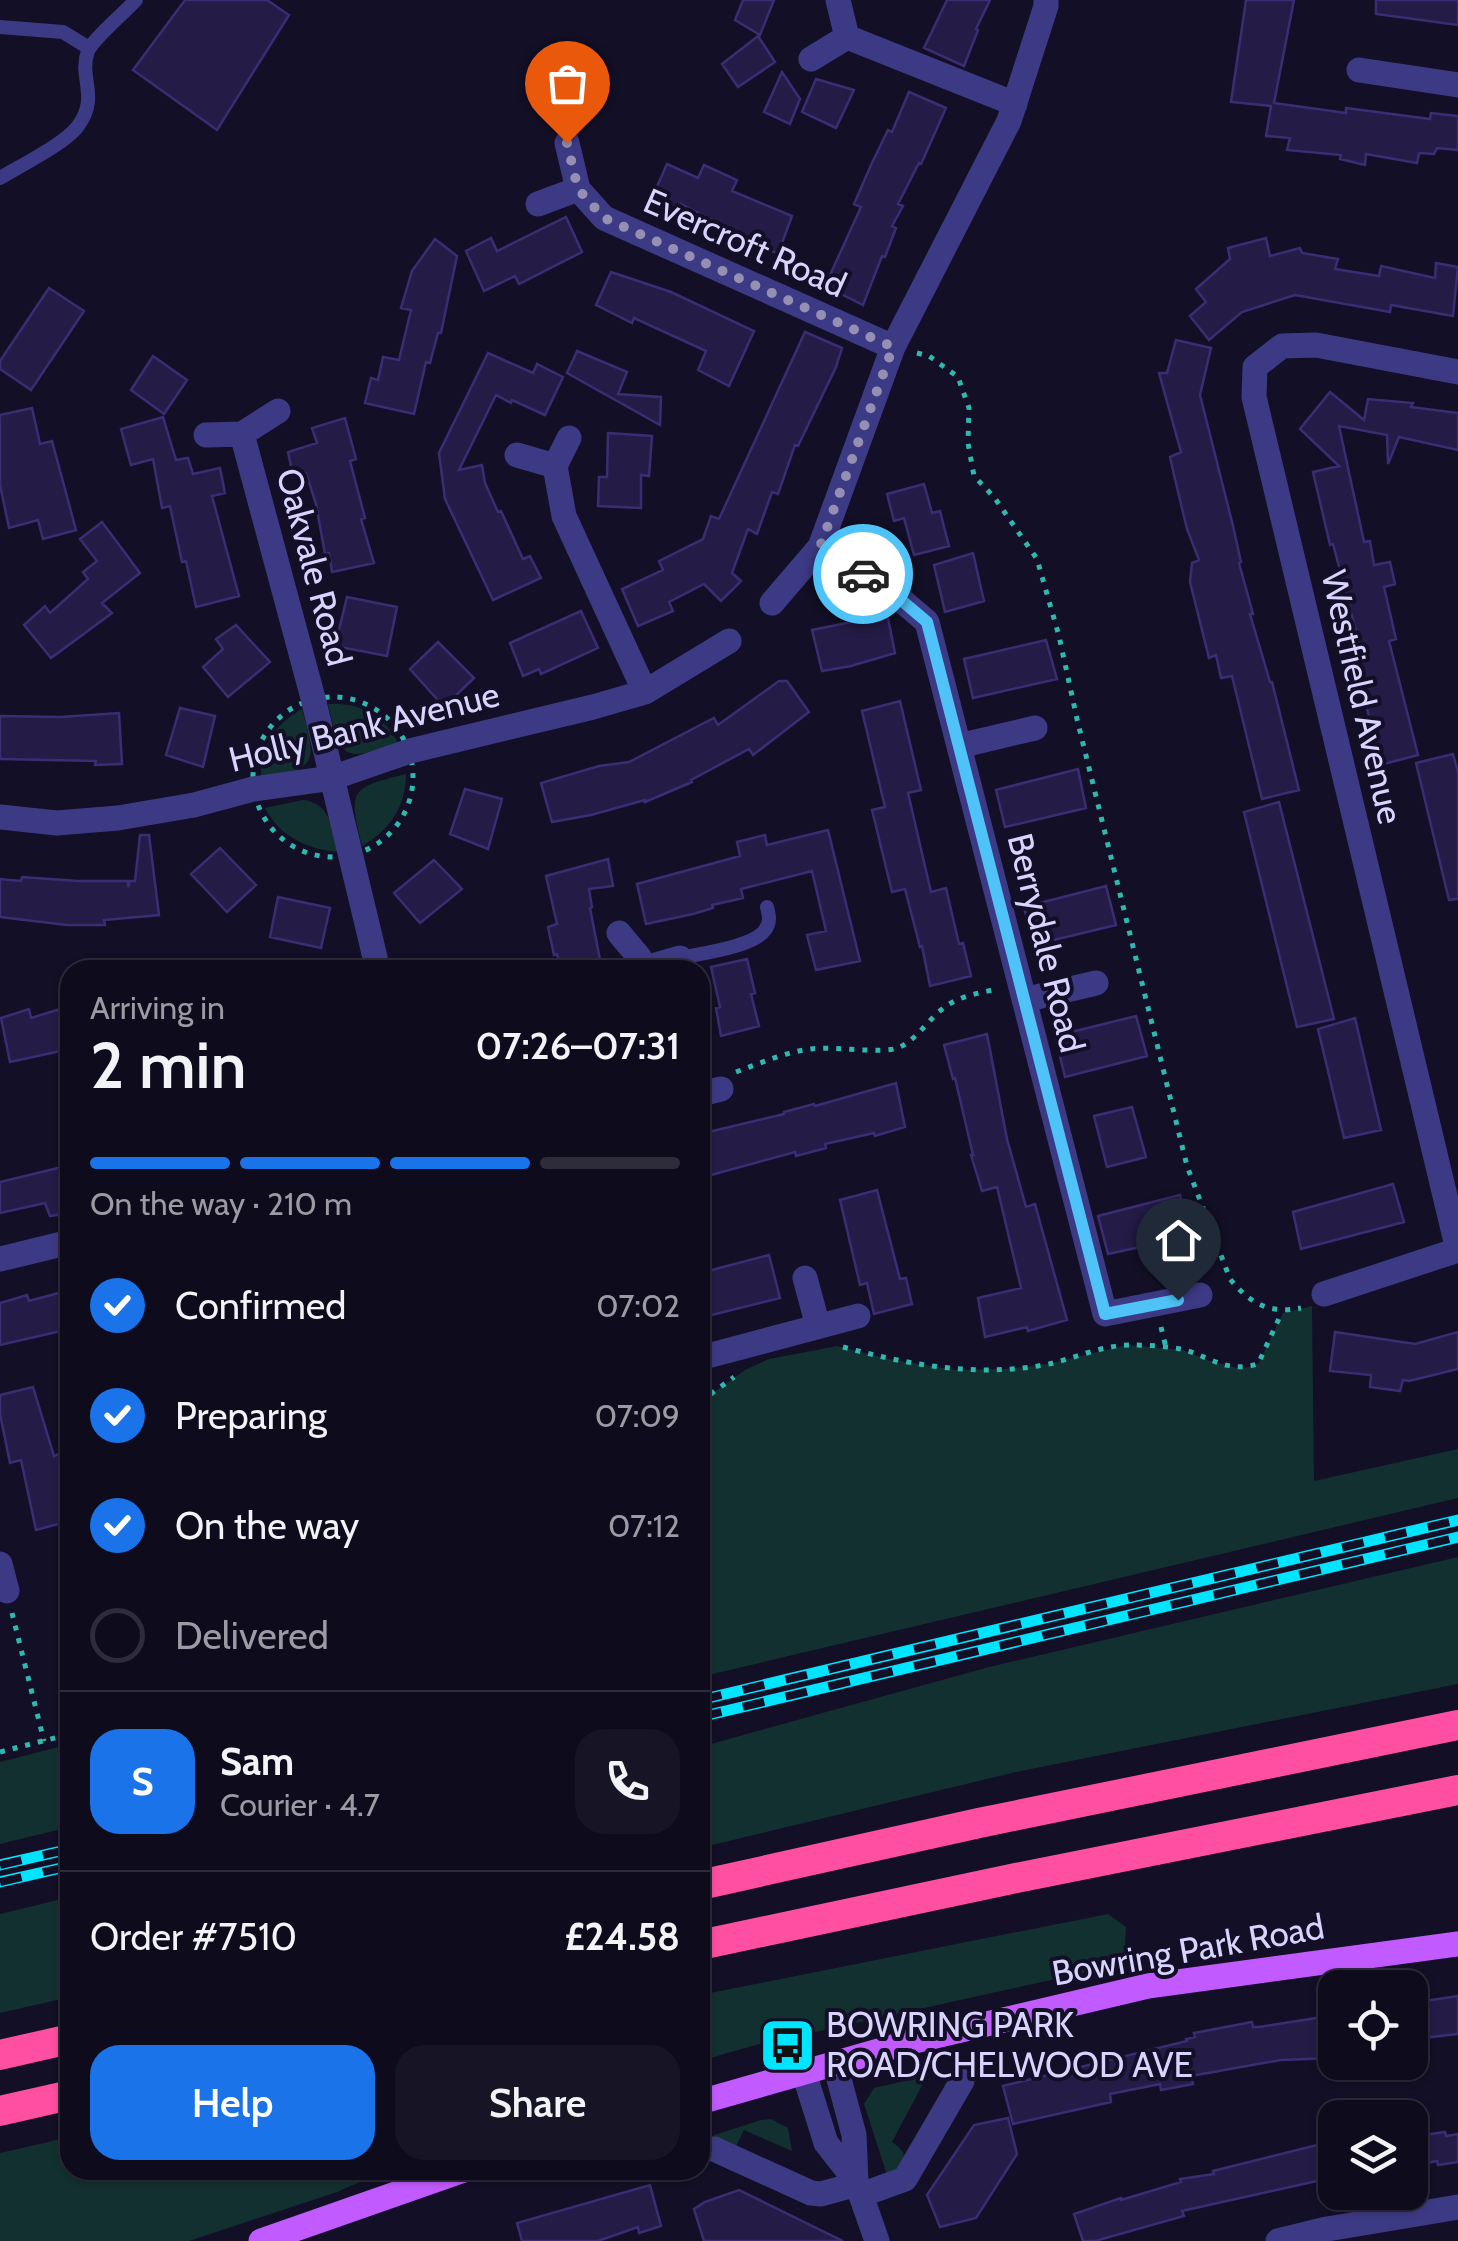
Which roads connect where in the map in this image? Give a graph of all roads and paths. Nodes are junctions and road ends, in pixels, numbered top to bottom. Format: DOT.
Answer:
graph roads {
  1 [pos="136,0"];
  2 [pos="838,0"];
  3 [pos="1046,0"];
  4 [pos="0,28"];
  5 [pos="847,37"];
  6 [pos="89,48"];
  7 [pos="811,59"];
  8 [pos="1359,70"];
  9 [pos="1458,85"];
  10 [pos="1014,104"];
  11 [pos="567,143"];
  12 [pos="0,178"];
  13 [pos="578,189"];
  14 [pos="538,204"];
  15 [pos="893,347"];
  16 [pos="1458,372"];
  17 [pos="278,411"];
  18 [pos="242,434"];
  19 [pos="206,435"];
  20 [pos="568,438"];
  21 [pos="517,456"];
  22 [pos="555,466"];
  23 [pos="820,547"];
  24 [pos="772,603"];
  25 [pos="729,640"];
  26 [pos="645,692"];
  27 [pos="1036,728"];
  28 [pos="959,746"];
  29 [pos="332,778"];
  30 [pos="0,817"];
  31 [pos="768,907"];
  32 [pos="619,933"];
  33 [pos="680,958"];
  34 [pos="376,960"];
  35 [pos="641,960"];
  36 [pos="674,960"];
  37 [pos="1096,984"];
  38 [pos="1022,992"];
  39 [pos="711,1092"];
  40 [pos="60,1244"];
  41 [pos="1458,1250"];
  42 [pos="0,1258"];
  43 [pos="805,1278"];
  44 [pos="1324,1294"];
  45 [pos="1200,1295"];
  46 [pos="1282,1312"];
  47 [pos="858,1316"];
  48 [pos="818,1326"];
  49 [pos="838,1345"];
  50 [pos="710,1355"];
  51 [pos="744,1370"];
  52 [pos="710,1395"];
  53 [pos="0,1564"];
  54 [pos="4,1592"];
  55 [pos="1458,1725"];
  56 [pos="60,1737"];
  57 [pos="44,1741"];
  58 [pos="0,1752"];
  59 [pos="1458,1790"];
  60 [pos="1458,1809"];
  61 [pos="1184,1846"];
  62 [pos="710,1884"];
  63 [pos="710,1943"];
  64 [pos="1458,1944"];
  65 [pos="60,2041"];
  66 [pos="0,2056"];
  67 [pos="835,2064"];
  68 [pos="804,2072"];
  69 [pos="962,2081"];
  70 [pos="60,2097"];
  71 [pos="710,2099"];
  72 [pos="0,2111"];
  73 [pos="714,2149"];
  74 [pos="435,2180"];
  75 [pos="858,2186"];
  76 [pos="1458,2208"];
  77 [pos="260,2241"];
  78 [pos="877,2241"];
  79 [pos="1278,2241"];
  1 -- 6 [label="lane"];
  2 -- 5 [label="street"];
  3 -- 10 [label="street"];
  4 -- 6 [label="lane"];
  5 -- 7 [label="street"];
  5 -- 10 [label="street"];
  6 -- 12 [label="lane"];
  8 -- 9 [label="street"];
  10 -- 15 [label="street"];
  11 -- 13 [label="street"];
  13 -- 14 [label="street"];
  13 -- 15 [label="street, Evercroft Road"];
  15 -- 23 [label="street"];
  15 -- 46 [label="path"];
  16 -- 41 [label="street, Westfield Avenue"];
  17 -- 18 [label="street, Oakvale Road"];
  18 -- 19 [label="street, Oakvale Road"];
  18 -- 29 [label="street, Oakvale Road"];
  20 -- 22 [label="street"];
  21 -- 22 [label="street"];
  22 -- 26 [label="street"];
  23 -- 24 [label="street"];
  23 -- 28 [label="street, Berrydale Road"];
  25 -- 26 [label="street, Holly Bank Avenue"];
  26 -- 29 [label="street, Holly Bank Avenue"];
  27 -- 28 [label="street"];
  28 -- 38 [label="street, Berrydale Road"];
  29 -- 30 [label="street, Holly Bank Avenue"];
  29 -- 34 [label="street, Oakvale Road"];
  31 -- 33 [label="lane"];
  32 -- 35 [label="street"];
  33 -- 36 [label="street"];
  37 -- 38 [label="street"];
  38 -- 39 [label="path"];
  38 -- 45 [label="street, Berrydale Road"];
  40 -- 42 [label="street"];
  41 -- 44 [label="street"];
  43 -- 48 [label="street"];
  44 -- 46 [label="path"];
  46 -- 49 [label="path"];
  47 -- 48 [label="street"];
  48 -- 50 [label="street"];
  51 -- 52 [label="path"];
  53 -- 54 [label="street"];
  54 -- 57 [label="path"];
  55 -- 62 [label="highway"];
  56 -- 57 [label="path"];
  57 -- 58 [label="path"];
  59 -- 61 [label="highway"];
  60 -- 61 [label="highway"];
  61 -- 63 [label="highway"];
  64 -- 67 [label="main road, Bowring Park Road"];
  65 -- 66 [label="highway"];
  67 -- 68 [label="main road, Bowring Park Road"];
  67 -- 75 [label="street"];
  68 -- 71 [label="main road, Bowring Park Road"];
  68 -- 75 [label="street"];
  69 -- 75 [label="street"];
  70 -- 72 [label="highway"];
  73 -- 75 [label="street"];
  74 -- 77 [label="main road"];
  75 -- 78 [label="street"];
  76 -- 79 [label="street"];
}
